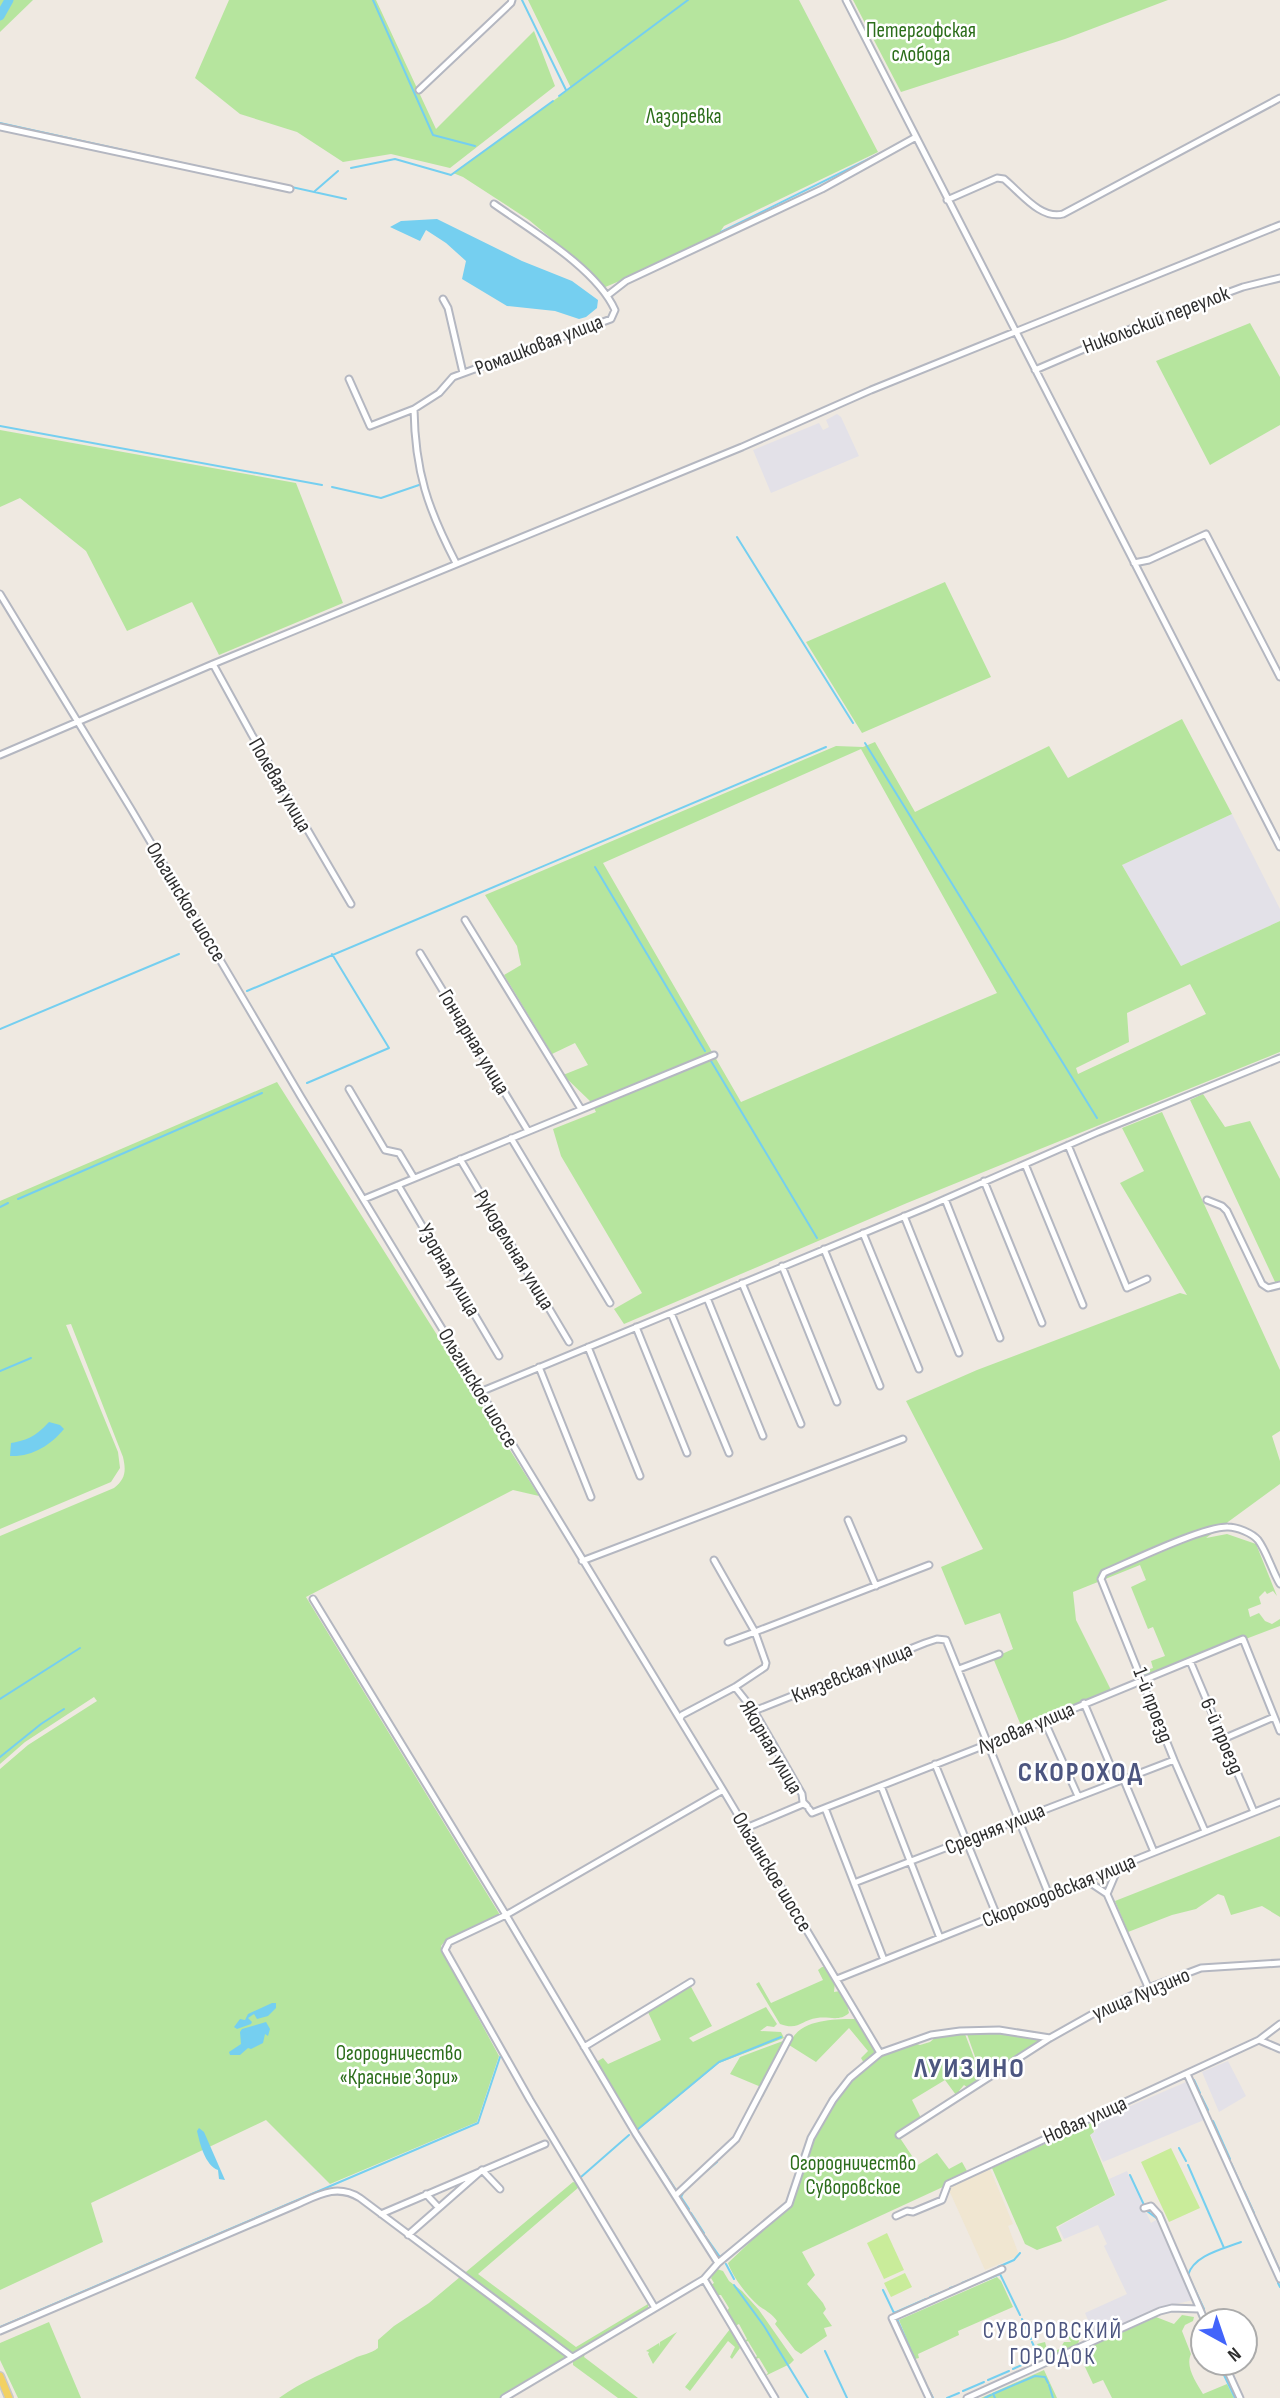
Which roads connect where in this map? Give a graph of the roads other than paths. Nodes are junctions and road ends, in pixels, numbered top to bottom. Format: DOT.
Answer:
graph roads {
  1 [pos="512,0"];
  2 [pos="846,0"];
  3 [pos="419,90"];
  4 [pos="1280,99"];
  5 [pos="0,127"];
  6 [pos="916,137"];
  7 [pos="290,189"];
  8 [pos="947,200"];
  9 [pos="494,204"];
  10 [pos="1280,225"];
  11 [pos="1280,278"];
  12 [pos="608,295"];
  13 [pos="443,299"];
  14 [pos="1016,332"];
  15 [pos="1035,370"];
  16 [pos="463,373"];
  17 [pos="349,379"];
  18 [pos="414,409"];
  19 [pos="1134,563"];
  20 [pos="456,564"];
  21 [pos="0,594"];
  22 [pos="213,664"];
  23 [pos="1280,677"];
  24 [pos="78,722"];
  25 [pos="0,755"];
  26 [pos="1280,847"];
  27 [pos="351,904"];
  28 [pos="465,920"];
  29 [pos="420,953"];
  30 [pos="714,1055"];
  31 [pos="1280,1058"];
  32 [pos="349,1089"];
  33 [pos="581,1109"];
  34 [pos="527,1131"];
  35 [pos="511,1138"];
  36 [pos="1068,1145"];
  37 [pos="460,1159"];
  38 [pos="1025,1164"];
  39 [pos="414,1178"];
  40 [pos="984,1181"];
  41 [pos="398,1185"];
  42 [pos="364,1199"];
  43 [pos="945,1199"];
  44 [pos="1207,1200"];
  45 [pos="904,1216"];
  46 [pos="863,1233"];
  47 [pos="824,1250"];
  48 [pos="782,1266"];
  49 [pos="1147,1279"];
  50 [pos="742,1283"];
  51 [pos="1280,1285"];
  52 [pos="707,1298"];
  53 [pos="610,1303"];
  54 [pos="1083,1304"];
  55 [pos="671,1312"];
  56 [pos="1042,1323"];
  57 [pos="636,1327"];
  58 [pos="1000,1338"];
  59 [pos="569,1342"];
  60 [pos="588,1347"];
  61 [pos="959,1353"];
  62 [pos="499,1356"];
  63 [pos="539,1367"];
  64 [pos="919,1369"];
  65 [pos="880,1386"];
  66 [pos="480,1392"];
  67 [pos="837,1402"];
  68 [pos="801,1424"];
  69 [pos="763,1436"];
  70 [pos="903,1439"];
  71 [pos="687,1453"];
  72 [pos="729,1453"];
  73 [pos="640,1476"];
  74 [pos="592,1497"];
  75 [pos="848,1520"];
  76 [pos="714,1560"];
  77 [pos="582,1561"];
  78 [pos="929,1565"];
  79 [pos="1280,1584"];
  80 [pos="876,1586"];
  81 [pos="313,1599"];
  82 [pos="755,1632"];
  83 [pos="728,1642"];
  84 [pos="999,1654"];
  85 [pos="1190,1661"];
  86 [pos="959,1669"];
  87 [pos="1143,1679"];
  88 [pos="735,1687"];
  89 [pos="1084,1703"];
  90 [pos="754,1712"];
  91 [pos="1274,1717"];
  92 [pos="680,1719"];
  93 [pos="1044,1720"];
  94 [pos="1280,1731"];
  95 [pos="1223,1739"];
  96 [pos="988,1744"];
  97 [pos="1174,1760"];
  98 [pos="936,1764"];
  99 [pos="1120,1779"];
  100 [pos="881,1786"];
  101 [pos="723,1790"];
  102 [pos="1078,1796"];
  103 [pos="1280,1802"];
  104 [pos="808,1808"];
  105 [pos="825,1808"];
  106 [pos="1254,1812"];
  107 [pos="1017,1819"];
  108 [pos="746,1828"];
  109 [pos="1205,1831"];
  110 [pos="965,1841"];
  111 [pos="1154,1852"];
  112 [pos="910,1862"];
  113 [pos="1118,1867"];
  114 [pos="1086,1880"];
  115 [pos="855,1883"];
  116 [pos="1107,1894"];
  117 [pos="1049,1895"];
  118 [pos="506,1915"];
  119 [pos="997,1916"];
  120 [pos="940,1938"];
  121 [pos="884,1960"];
  122 [pos="1280,1964"];
  123 [pos="837,1979"];
  124 [pos="691,1982"];
  125 [pos="1148,1987"];
  126 [pos="1280,2024"];
  127 [pos="789,2038"];
  128 [pos="1050,2038"];
  129 [pos="1259,2040"];
  130 [pos="584,2047"];
  131 [pos="1280,2049"];
  132 [pos="880,2053"];
  133 [pos="1187,2074"];
  134 [pos="899,2135"];
  135 [pos="545,2144"];
  136 [pos="482,2171"];
  137 [pos="500,2189"];
  138 [pos="426,2194"];
  139 [pos="676,2195"];
  140 [pos="439,2208"];
  141 [pos="1144,2208"];
  142 [pos="381,2214"];
  143 [pos="896,2216"];
  144 [pos="408,2235"];
  145 [pos="718,2263"];
  146 [pos="1002,2269"];
  147 [pos="704,2279"];
  148 [pos="1280,2279"];
  149 [pos="1198,2307"];
  150 [pos="655,2308"];
  151 [pos="1189,2309"];
  152 [pos="0,2331"];
  153 [pos="572,2357"];
  154 [pos="0,2376"];
  155 [pos="1230,2377"];
  156 [pos="9,2398"];
  157 [pos="503,2398"];
  158 [pos="775,2398"];
  159 [pos="929,2398"];
  160 [pos="967,2398"];
  161 [pos="1240,2398"];
  1 -- 3 [label="street"];
  2 -- 6 [label="street"];
  4 -- 8 [label="street"];
  5 -- 7 [label="street"];
  6 -- 8 [label="street"];
  6 -- 12 [label="street"];
  8 -- 14 [label="street"];
  9 -- 12 [label="street, Ромашковая улица"];
  10 -- 14 [label="street"];
  11 -- 15 [label="street, Никольский переулок"];
  12 -- 16 [label="street, Ромашковая улица"];
  13 -- 16 [label="street, Ромашковая улица"];
  14 -- 15 [label="street"];
  14 -- 20 [label="street"];
  15 -- 19 [label="street"];
  16 -- 18 [label="street, Ромашковая улица"];
  17 -- 18 [label="street, Ромашковая улица"];
  18 -- 20 [label="street"];
  19 -- 23 [label="street"];
  19 -- 26 [label="street"];
  20 -- 22 [label="street"];
  21 -- 24 [label="street, Ольгинское шоссе"];
  22 -- 24 [label="street"];
  22 -- 27 [label="street, Полевая улица"];
  24 -- 25 [label="street"];
  24 -- 42 [label="street, Ольгинское шоссе"];
  28 -- 33 [label="street"];
  29 -- 34 [label="street, Гончарная улица"];
  30 -- 33 [label="street"];
  31 -- 36 [label="street"];
  32 -- 39 [label="street"];
  33 -- 34 [label="street"];
  34 -- 35 [label="street"];
  35 -- 37 [label="street"];
  35 -- 53 [label="street"];
  36 -- 38 [label="street"];
  36 -- 49 [label="street"];
  37 -- 39 [label="street"];
  37 -- 59 [label="street, Рукодельная улица"];
  38 -- 40 [label="street"];
  38 -- 54 [label="street"];
  39 -- 41 [label="street"];
  40 -- 43 [label="street"];
  40 -- 56 [label="street"];
  41 -- 42 [label="street"];
  41 -- 62 [label="street, Узорная улица"];
  42 -- 66 [label="street, Ольгинское шоссе"];
  43 -- 45 [label="street"];
  43 -- 58 [label="street"];
  44 -- 51 [label="street"];
  45 -- 46 [label="street"];
  45 -- 61 [label="street"];
  46 -- 47 [label="street"];
  46 -- 64 [label="street"];
  47 -- 48 [label="street"];
  47 -- 65 [label="street"];
  48 -- 50 [label="street"];
  48 -- 67 [label="street"];
  50 -- 52 [label="street"];
  50 -- 68 [label="street"];
  52 -- 55 [label="street"];
  52 -- 69 [label="street"];
  55 -- 57 [label="street"];
  55 -- 72 [label="street"];
  57 -- 60 [label="street"];
  57 -- 71 [label="street"];
  60 -- 63 [label="street"];
  60 -- 73 [label="street"];
  63 -- 66 [label="street"];
  63 -- 74 [label="street"];
  66 -- 77 [label="street, Ольгинское шоссе"];
  70 -- 77 [label="street"];
  75 -- 80 [label="street"];
  76 -- 82 [label="street"];
  77 -- 92 [label="street, Ольгинское шоссе"];
  78 -- 80 [label="street"];
  79 -- 87 [label="street, 1-й проезд"];
  80 -- 82 [label="street"];
  81 -- 118 [label="street"];
  82 -- 83 [label="street"];
  82 -- 88 [label="street"];
  84 -- 86 [label="street"];
  85 -- 87 [label="street, Луговая улица"];
  85 -- 91 [label="street, Луговая улица"];
  85 -- 95 [label="street, 6-й проезд"];
  86 -- 90 [label="street, Князевская улица"];
  86 -- 96 [label="street"];
  87 -- 89 [label="street, Луговая улица"];
  87 -- 97 [label="street, 1-й проезд"];
  88 -- 90 [label="street, Якорная улица"];
  88 -- 92 [label="street"];
  89 -- 93 [label="street, Луговая улица"];
  89 -- 99 [label="street"];
  90 -- 104 [label="street, Якорная улица"];
  91 -- 94 [label="street"];
  91 -- 95 [label="street"];
  92 -- 101 [label="street, Ольгинское шоссе"];
  93 -- 96 [label="street, Луговая улица"];
  93 -- 102 [label="street"];
  95 -- 106 [label="street, 6-й проезд"];
  96 -- 98 [label="street, Луговая улица"];
  96 -- 107 [label="street"];
  97 -- 99 [label="street, Средняя улица"];
  97 -- 109 [label="street, 1-й проезд"];
  98 -- 100 [label="street, Луговая улица"];
  98 -- 110 [label="street"];
  99 -- 102 [label="street, Средняя улица"];
  99 -- 111 [label="street"];
  100 -- 105 [label="street, Луговая улица"];
  100 -- 112 [label="street"];
  101 -- 108 [label="street, Ольгинское шоссе"];
  101 -- 118 [label="street"];
  102 -- 107 [label="street, Средняя улица"];
  103 -- 106 [label="street, Скороходовская улица"];
  104 -- 105 [label="street, Луговая улица"];
  104 -- 108 [label="street, Луговая улица"];
  105 -- 115 [label="street"];
  106 -- 109 [label="street, Скороходовская улица"];
  107 -- 110 [label="street, Средняя улица"];
  107 -- 117 [label="street"];
  108 -- 123 [label="street, Ольгинское шоссе"];
  109 -- 111 [label="street, Скороходовская улица"];
  110 -- 112 [label="street, Средняя улица"];
  110 -- 119 [label="street"];
  111 -- 113 [label="street, Скороходовская улица"];
  112 -- 115 [label="street, Средняя улица"];
  112 -- 120 [label="street"];
  113 -- 114 [label="street, Скороходовская улица"];
  113 -- 116 [label="street"];
  114 -- 116 [label="street"];
  114 -- 117 [label="street, Скороходовская улица"];
  115 -- 121 [label="street"];
  116 -- 125 [label="street"];
  117 -- 119 [label="street, Скороходовская улица"];
  118 -- 130 [label="street"];
  118 -- 150 [label="street"];
  119 -- 120 [label="street, Скороходовская улица"];
  120 -- 121 [label="street, Скороходовская улица"];
  121 -- 123 [label="street, Скороходовская улица"];
  122 -- 125 [label="street, улица Луизино"];
  123 -- 132 [label="street, Ольгинское шоссе"];
  124 -- 130 [label="street"];
  125 -- 128 [label="street, улица Луизино"];
  126 -- 129 [label="street, Новая улица"];
  127 -- 139 [label="street"];
  128 -- 132 [label="street"];
  128 -- 134 [label="street, улица Луизино"];
  129 -- 131 [label="street"];
  129 -- 133 [label="street, Новая улица"];
  130 -- 139 [label="street"];
  132 -- 145 [label="street"];
  133 -- 143 [label="street, Новая улица"];
  133 -- 148 [label="street"];
  135 -- 136 [label="street"];
  136 -- 137 [label="street"];
  136 -- 138 [label="street"];
  136 -- 140 [label="street"];
  138 -- 140 [label="street"];
  138 -- 142 [label="street"];
  139 -- 145 [label="street"];
  140 -- 144 [label="street"];
  141 -- 149 [label="street"];
  142 -- 144 [label="street"];
  142 -- 152 [label="street"];
  144 -- 153 [label="street"];
  145 -- 147 [label="street"];
  146 -- 159 [label="street"];
  147 -- 150 [label="street"];
  147 -- 158 [label="street"];
  150 -- 153 [label="street"];
  151 -- 160 [label="street"];
  153 -- 157 [label="street"];
  154 -- 156 [label="main road"];
  155 -- 161 [label="street"];
}
